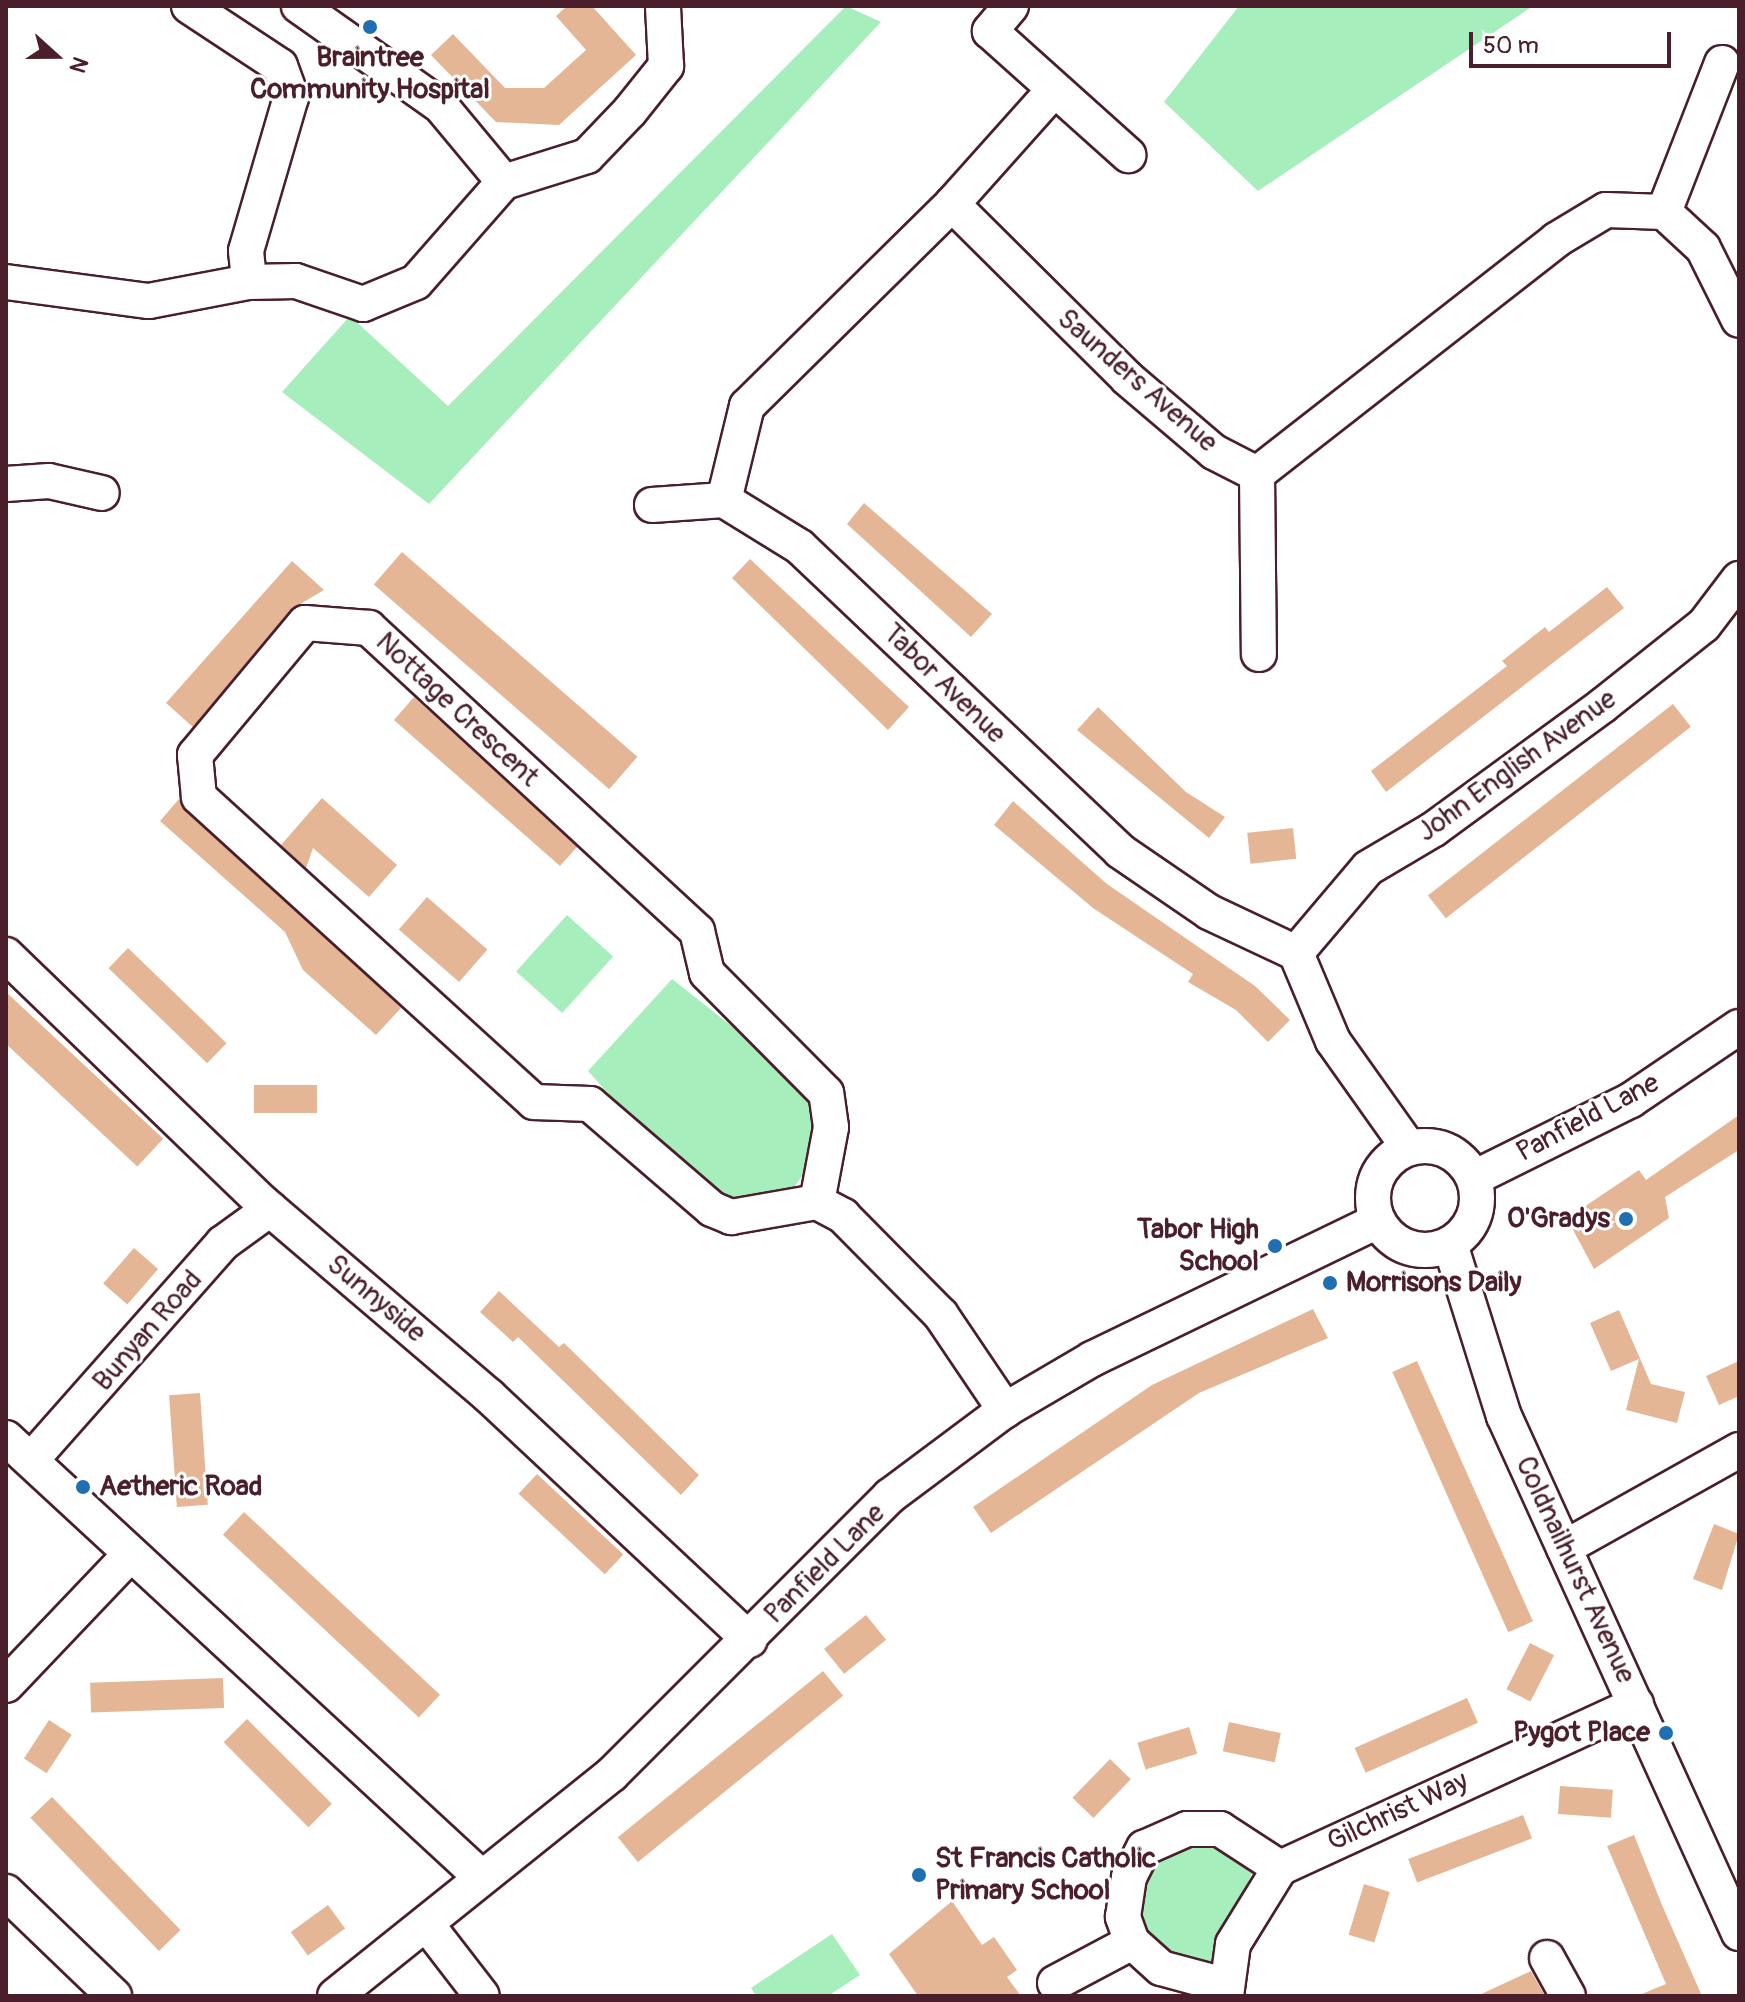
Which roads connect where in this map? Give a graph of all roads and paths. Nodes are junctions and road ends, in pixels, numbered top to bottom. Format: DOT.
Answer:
graph roads {
  1 [pos="189,6"];
  2 [pos="299,6"];
  3 [pos="663,6"];
  4 [pos="1011,6"];
  5 [pos="1722,63"];
  6 [pos="1053,91"];
  7 [pos="1128,155"];
  8 [pos="504,182"];
  9 [pos="952,204"];
  10 [pos="1664,212"];
  11 [pos="6,282"];
  12 [pos="249,282"];
  13 [pos="1739,320"];
  14 [pos="1257,474"];
  15 [pos="6,484"];
  16 [pos="102,493"];
  17 [pos="724,500"];
  18 [pos="652,505"];
  19 [pos="1739,579"];
  20 [pos="1259,654"];
  21 [pos="1296,953"];
  22 [pos="6,955"];
  23 [pos="1739,1027"];
  24 [pos="1409,1148"];
  25 [pos="1474,1178"];
  26 [pos="817,1202"];
  27 [pos="270,1209"];
  28 [pos="1377,1221"];
  29 [pos="1450,1244"];
  30 [pos="1005,1410"];
  31 [pos="19,1449"];
  32 [pos="1739,1450"];
  33 [pos="1564,1548"];
  34 [pos="130,1555"];
  35 [pos="750,1640"];
  36 [pos="6,1685"];
  37 [pos="1636,1704"];
  38 [pos="1280,1868"];
  39 [pos="480,1876"];
  40 [pos="6,1892"];
  41 [pos="428,1926"];
  42 [pos="1739,1933"];
  43 [pos="1132,1942"];
  44 [pos="1547,1958"];
  45 [pos="1055,1983"];
  46 [pos="1225,1990"];
  47 [pos="114,1996"];
  48 [pos="335,1996"];
  49 [pos="482,1996"];
  50 [pos="1568,1996"];
  1 -- 12 [label="street"];
  2 -- 8 [label="street"];
  3 -- 8 [label="street"];
  4 -- 6 [label="street"];
  5 -- 10 [label="street"];
  6 -- 7 [label="street"];
  6 -- 9 [label="street"];
  8 -- 12 [label="street"];
  9 -- 14 [label="street, Saunders Avenue"];
  9 -- 17 [label="street"];
  10 -- 13 [label="street"];
  10 -- 14 [label="street"];
  11 -- 12 [label="street"];
  14 -- 20 [label="street"];
  15 -- 16 [label="street"];
  17 -- 18 [label="street"];
  17 -- 21 [label="street, Tabor Avenue"];
  19 -- 21 [label="street, John English Avenue"];
  21 -- 24 [label="street"];
  22 -- 27 [label="street, Sunnyside"];
  23 -- 25 [label="street, Panfield Lane"];
  24 -- 25 [label="street"];
  24 -- 28 [label="street"];
  25 -- 29 [label="street"];
  26 -- 26 [label="street, Nottage Crescent"];
  26 -- 30 [label="street"];
  27 -- 31 [label="street, Bunyan Road"];
  27 -- 35 [label="street, Sunnyside"];
  28 -- 29 [label="street"];
  28 -- 30 [label="street, Panfield Lane"];
  29 -- 33 [label="street, Coldnailhurst Avenue"];
  30 -- 35 [label="street, Panfield Lane"];
  31 -- 34 [label="street"];
  32 -- 33 [label="street"];
  33 -- 37 [label="street, Coldnailhurst Avenue"];
  34 -- 36 [label="street"];
  34 -- 39 [label="street"];
  35 -- 39 [label="street, Panfield Lane"];
  37 -- 38 [label="street, Gilchrist Way"];
  37 -- 42 [label="street, Coldnailhurst Avenue"];
  38 -- 43 [label="street"];
  38 -- 46 [label="street"];
  39 -- 41 [label="street, Panfield Lane"];
  40 -- 47 [label="street"];
  41 -- 48 [label="street, Panfield Lane"];
  41 -- 49 [label="street"];
  43 -- 45 [label="street"];
  43 -- 46 [label="street"];
  44 -- 50 [label="street"];
}
